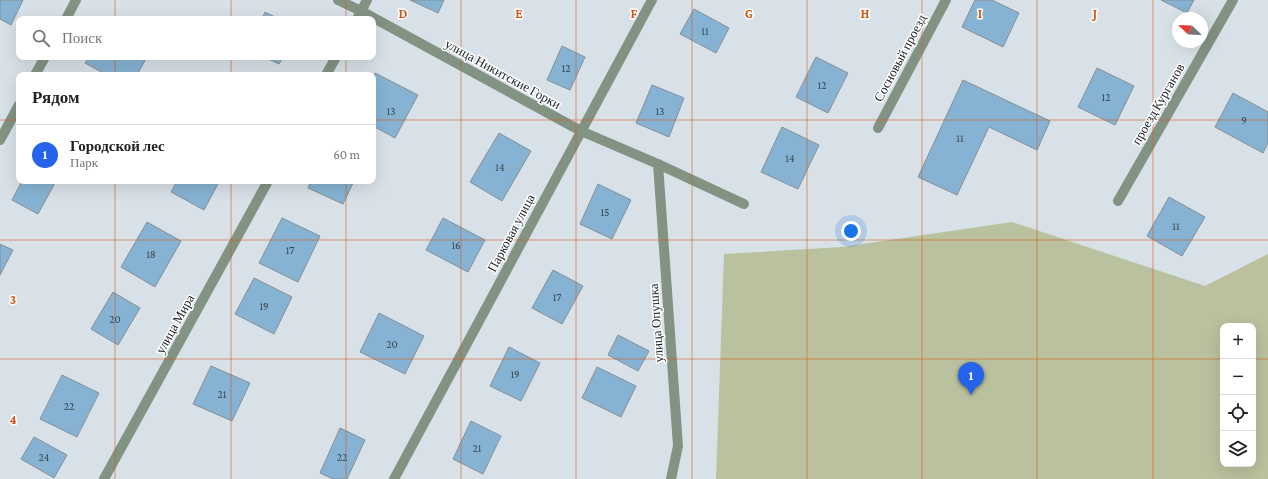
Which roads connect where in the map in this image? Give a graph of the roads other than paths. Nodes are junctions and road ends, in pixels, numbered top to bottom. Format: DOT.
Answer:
graph roads {
  1 [pos="76,0"];
  2 [pos="338,0"];
  3 [pos="367,0"];
  4 [pos="652,0"];
  5 [pos="946,0"];
  6 [pos="1233,0"];
  7 [pos="359,15"];
  8 [pos="68,16"];
  9 [pos="376,24"];
  10 [pos="43,60"];
  11 [pos="334,60"];
  12 [pos="37,72"];
  13 [pos="328,72"];
  14 [pos="16,111"];
  15 [pos="878,128"];
  16 [pos="581,131"];
  17 [pos="0,140"];
  18 [pos="658,164"];
  19 [pos="266,184"];
  20 [pos="1118,201"];
  21 [pos="744,204"];
  22 [pos="104,479"];
  23 [pos="394,479"];
  24 [pos="671,479"];
  1 -- 8 [label="street"];
  2 -- 7 [label="street, улица Никитские Горки"];
  3 -- 7 [label="street"];
  4 -- 16 [label="street, Парковая улица"];
  5 -- 15 [label="street, Сосновый проезд"];
  6 -- 20 [label="street, проезд Курганов"];
  9 -- 16 [label="street, улица Никитские Горки"];
  10 -- 12 [label="street"];
  11 -- 13 [label="street"];
  14 -- 17 [label="street"];
  16 -- 18 [label="street, улица Никитские Горки"];
  16 -- 23 [label="street, Парковая улица"];
  18 -- 21 [label="street, улица Никитские Горки"];
  18 -- 24 [label="street, улица Опушка"];
  19 -- 22 [label="street, улица Мира"];
}
